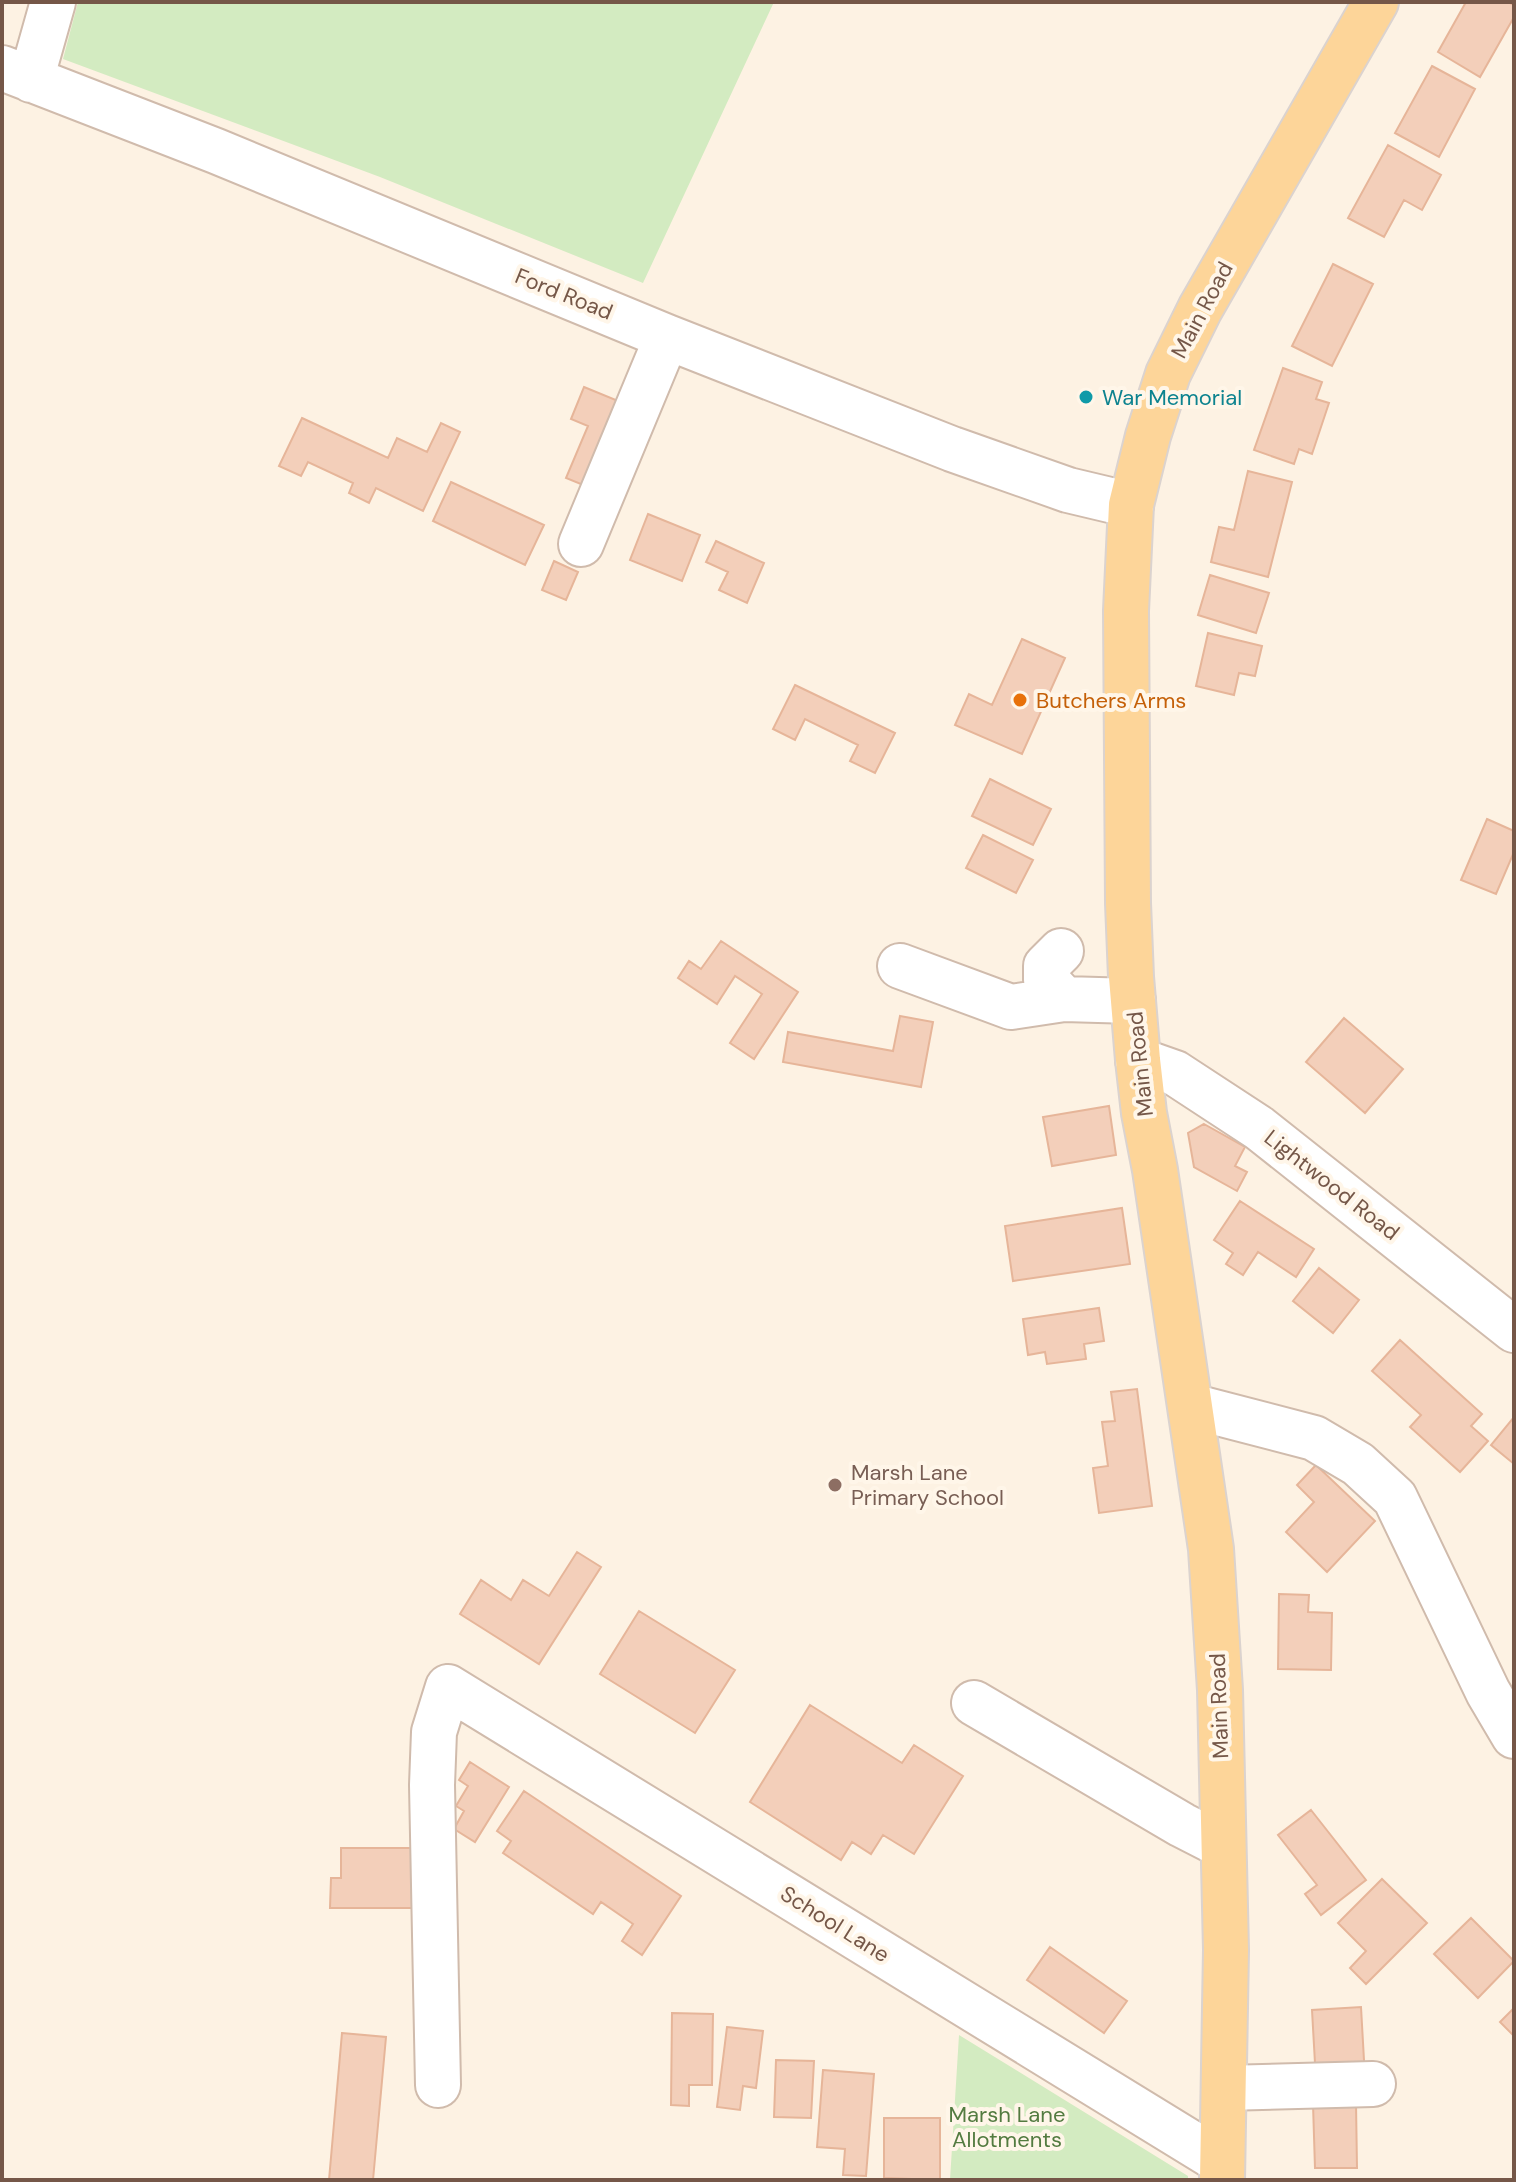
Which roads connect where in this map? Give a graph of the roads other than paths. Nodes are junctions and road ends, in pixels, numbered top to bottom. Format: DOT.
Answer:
graph roads {
  1 [pos="53,2"];
  2 [pos="1376,2"];
  3 [pos="17,74"];
  4 [pos="667,337"];
  5 [pos="1131,505"];
  6 [pos="581,544"];
  7 [pos="1061,951"];
  8 [pos="900,966"];
  9 [pos="1064,999"];
  10 [pos="1133,1001"];
  11 [pos="1138,1060"];
  12 [pos="1514,1330"];
  13 [pos="1191,1406"];
  14 [pos="974,1703"];
  15 [pos="1514,1736"];
  16 [pos="1223,1846"];
  17 [pos="1373,2084"];
  18 [pos="438,2085"];
  19 [pos="1224,2088"];
  20 [pos="1222,2171"];
  1 -- 3 [label="street"];
  2 -- 5 [label="main road, Main Road"];
  3 -- 4 [label="street, Ford Road"];
  4 -- 5 [label="street, Ford Road"];
  4 -- 6 [label="street"];
  5 -- 10 [label="main road, Main Road"];
  7 -- 9 [label="street"];
  8 -- 9 [label="street"];
  9 -- 10 [label="street"];
  10 -- 11 [label="main road, Main Road"];
  11 -- 12 [label="street, Lightwood Road"];
  11 -- 13 [label="main road, Main Road"];
  13 -- 15 [label="street"];
  13 -- 16 [label="main road, Main Road"];
  14 -- 16 [label="street"];
  16 -- 19 [label="main road, Main Road"];
  17 -- 19 [label="street"];
  18 -- 20 [label="street, School Lane"];
  19 -- 20 [label="main road, Main Road"];
}
